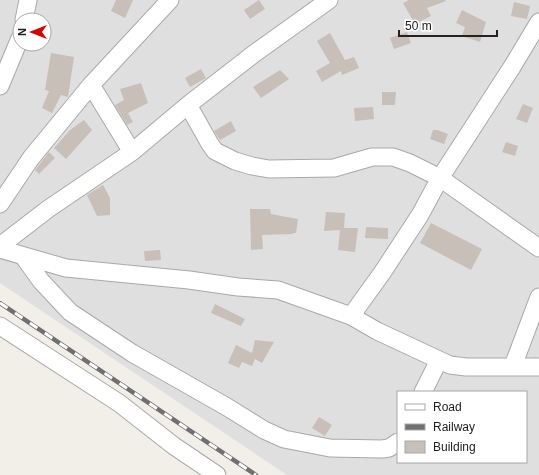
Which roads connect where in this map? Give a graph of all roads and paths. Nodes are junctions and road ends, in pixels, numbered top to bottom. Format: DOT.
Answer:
graph roads {
  1 [pos="28,0"];
  2 [pos="170,0"];
  3 [pos="329,0"];
  4 [pos="26,12"];
  5 [pos="539,22"];
  6 [pos="14,52"];
  7 [pos="91,85"];
  8 [pos="0,86"];
  9 [pos="188,105"];
  10 [pos="132,152"];
  11 [pos="440,178"];
  12 [pos="0,204"];
  13 [pos="0,247"];
  14 [pos="539,248"];
  15 [pos="23,256"];
  16 [pos="539,298"];
  17 [pos="351,316"];
  18 [pos="0,326"];
  19 [pos="439,360"];
  20 [pos="513,366"];
  21 [pos="539,367"];
  22 [pos="424,391"];
  23 [pos="397,443"];
  24 [pos="217,475"];
  1 -- 4 [label="street"];
  2 -- 7 [label="street"];
  3 -- 9 [label="street"];
  5 -- 11 [label="street"];
  6 -- 8 [label="street"];
  7 -- 10 [label="street"];
  7 -- 12 [label="street"];
  9 -- 10 [label="street"];
  9 -- 11 [label="street"];
  10 -- 13 [label="street"];
  11 -- 14 [label="street"];
  11 -- 17 [label="street"];
  13 -- 15 [label="street"];
  15 -- 17 [label="street"];
  15 -- 23 [label="street"];
  16 -- 20 [label="street"];
  17 -- 19 [label="street"];
  18 -- 24 [label="street"];
  19 -- 20 [label="street"];
  19 -- 22 [label="street"];
  20 -- 21 [label="street"];
}
